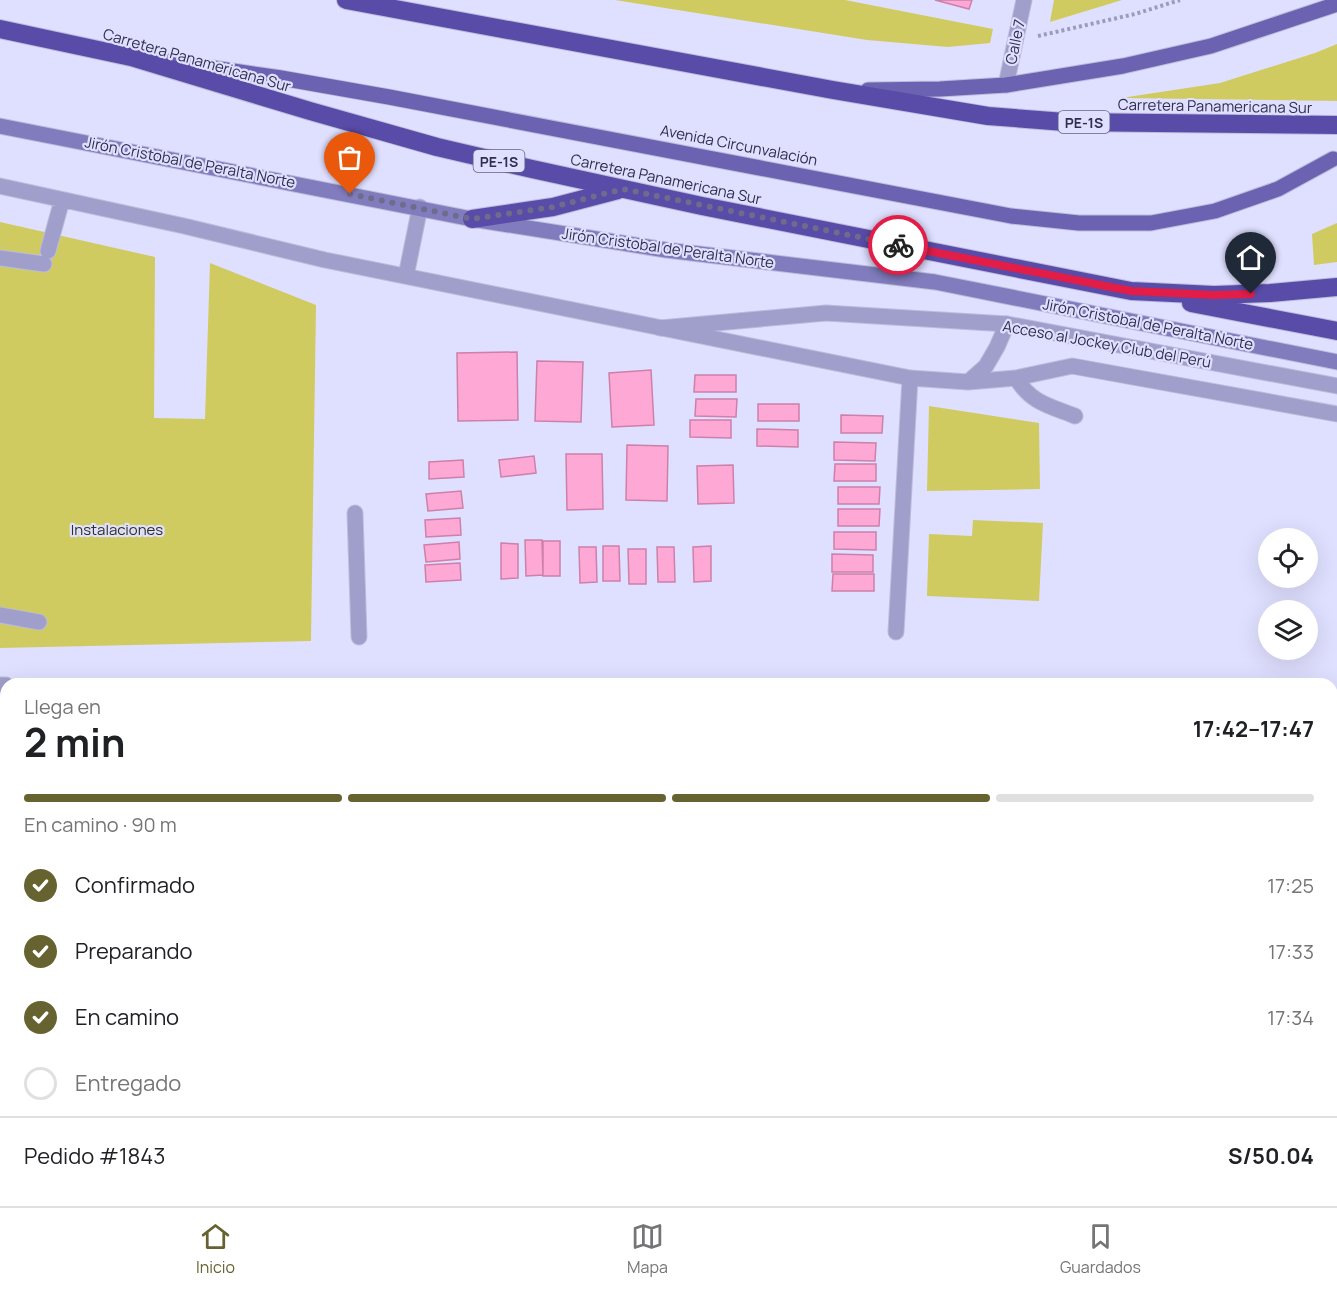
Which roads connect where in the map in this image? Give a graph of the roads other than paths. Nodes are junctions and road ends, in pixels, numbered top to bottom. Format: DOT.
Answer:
graph roads {
  1 [pos="346,0"];
  2 [pos="1024,0"];
  3 [pos="1337,4"];
  4 [pos="0,29"];
  5 [pos="131,57"];
  6 [pos="1006,85"];
  7 [pos="833,90"];
  8 [pos="0,126"];
  9 [pos="1337,126"];
  10 [pos="1333,159"];
  11 [pos="0,186"];
  12 [pos="623,189"];
  13 [pos="62,200"];
  14 [pos="420,207"];
  15 [pos="472,219"];
  16 [pos="0,258"];
  17 [pos="406,276"];
  18 [pos="1337,287"];
  19 [pos="1131,291"];
  20 [pos="1007,324"];
  21 [pos="660,328"];
  22 [pos="1337,332"];
  23 [pos="1337,362"];
  24 [pos="910,378"];
  25 [pos="1016,378"];
  26 [pos="968,382"];
  27 [pos="1337,386"];
  28 [pos="1337,414"];
  29 [pos="1075,416"];
  30 [pos="355,513"];
  31 [pos="0,615"];
  32 [pos="39,622"];
  33 [pos="896,632"];
  34 [pos="359,637"];
  1 -- 7 [label="highway, Carretera Panamericana Sur / PE-1S"];
  2 -- 6 [label="street, Calle 7"];
  3 -- 6 [label="main road"];
  4 -- 5 [label="highway, Carretera Panamericana Sur / PE-1S"];
  5 -- 10 [label="main road, Avenida Circunvalación"];
  5 -- 12 [label="highway, Carretera Panamericana Sur / PE-1S"];
  6 -- 7 [label="main road"];
  7 -- 9 [label="highway, Carretera Panamericana Sur / PE-1S"];
  8 -- 14 [label="street, Jirón Cristobal de Peralta Norte"];
  11 -- 13 [label="street"];
  12 -- 15 [label="highway"];
  12 -- 19 [label="highway, Carretera Panamericana Sur / PE-1S"];
  13 -- 16 [label="street"];
  13 -- 17 [label="street"];
  14 -- 15 [label="street, Jirón Cristobal de Peralta Norte"];
  14 -- 17 [label="street"];
  15 -- 23 [label="street, Jirón Cristobal de Peralta Norte"];
  17 -- 21 [label="street"];
  18 -- 19 [label="highway, Carretera Panamericana Sur / PE-1S"];
  19 -- 22 [label="highway"];
  20 -- 21 [label="street, Acceso al Jockey Club del Perú"];
  20 -- 26 [label="street"];
  20 -- 27 [label="street, Acceso al Jockey Club del Perú"];
  21 -- 24 [label="street"];
  24 -- 26 [label="street"];
  24 -- 33 [label="street"];
  25 -- 26 [label="street"];
  25 -- 28 [label="street"];
  25 -- 29 [label="street"];
  30 -- 34 [label="street"];
  31 -- 32 [label="street"];
}
